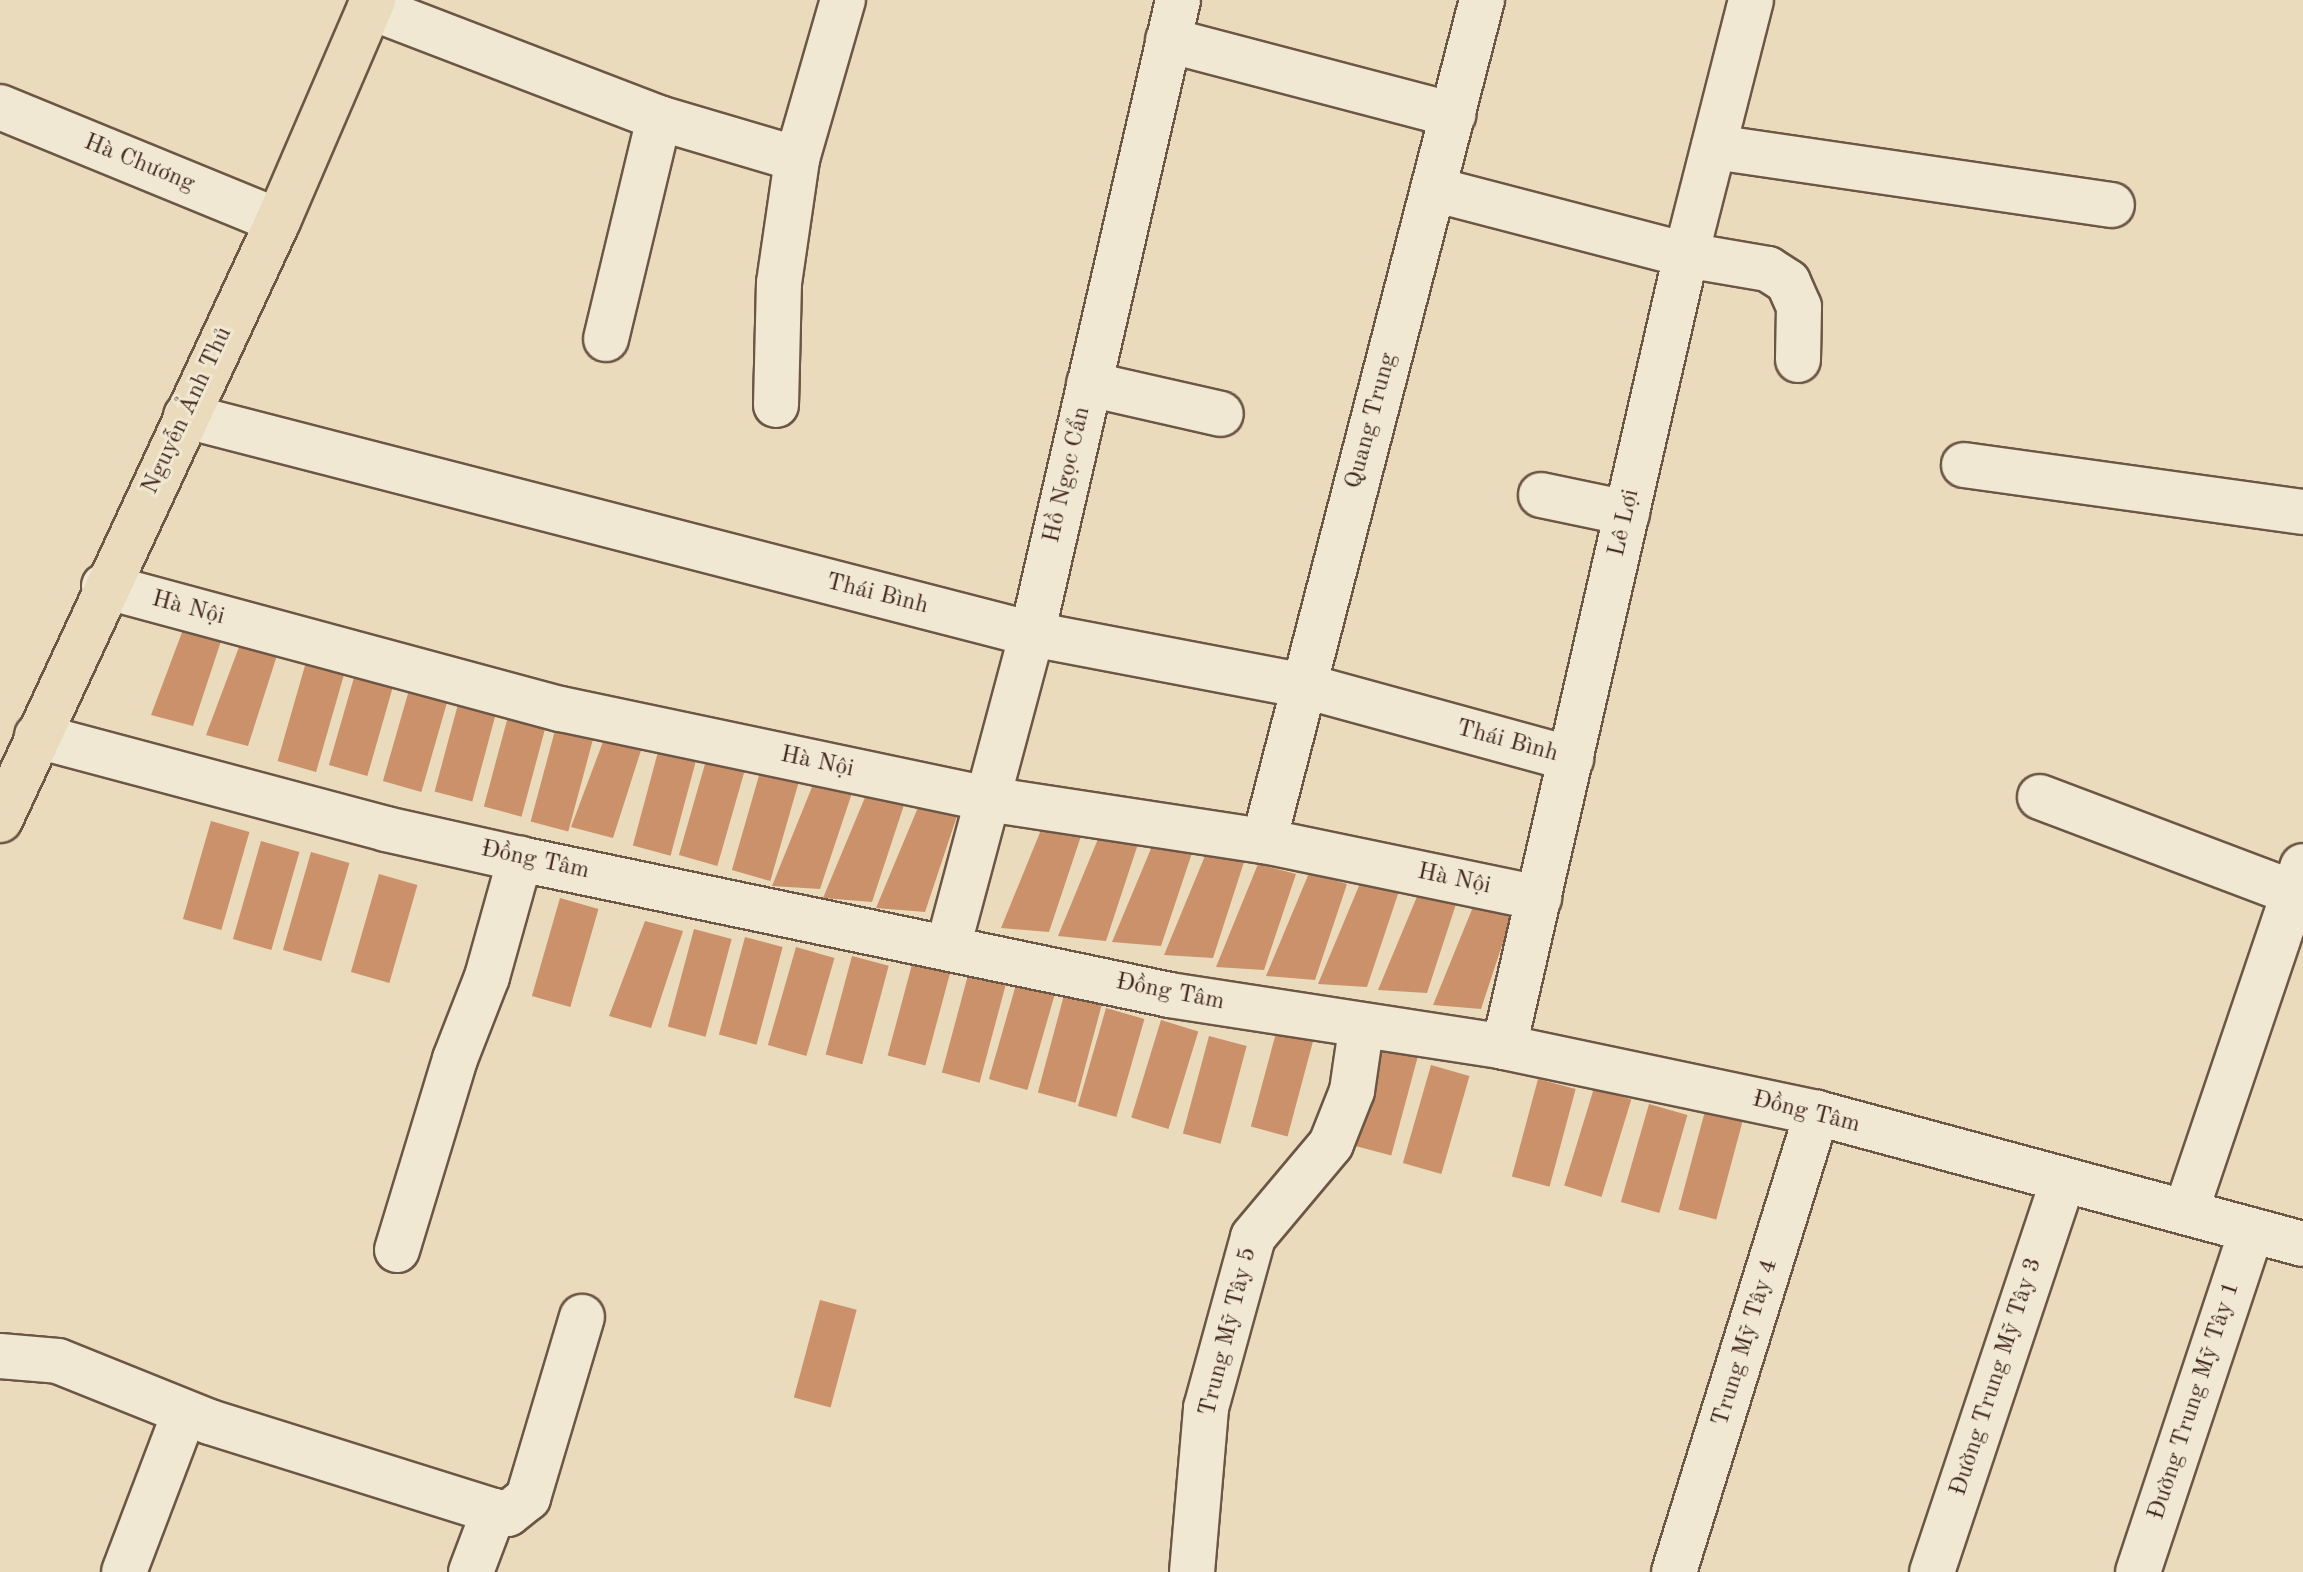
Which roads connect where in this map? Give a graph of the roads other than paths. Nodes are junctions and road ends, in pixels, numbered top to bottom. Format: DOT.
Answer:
graph roads {
  1 [pos="843,0"];
  2 [pos="1482,0"];
  3 [pos="1751,0"];
  4 [pos="372,4"];
  5 [pos="1173,20"];
  6 [pos="0,107"];
  7 [pos="1453,115"];
  8 [pos="659,118"];
  9 [pos="1714,147"];
  10 [pos="797,159"];
  11 [pos="1433,189"];
  12 [pos="2112,205"];
  13 [pos="278,221"];
  14 [pos="1686,255"];
  15 [pos="606,339"];
  16 [pos="1798,360"];
  17 [pos="1089,384"];
  18 [pos="776,405"];
  19 [pos="1221,414"];
  20 [pos="186,416"];
  21 [pos="1964,465"];
  22 [pos="1541,495"];
  23 [pos="2303,512"];
  24 [pos="1627,513"];
  25 [pos="104,586"];
  26 [pos="1032,634"];
  27 [pos="1305,686"];
  28 [pos="37,736"];
  29 [pos="1571,759"];
  30 [pos="2040,797"];
  31 [pos="988,799"];
  32 [pos="0,820"];
  33 [pos="1264,841"];
  34 [pos="520,859"];
  35 [pos="2299,894"];
  36 [pos="1539,898"];
  37 [pos="948,947"];
  38 [pos="1361,1029"];
  39 [pos="1504,1047"];
  40 [pos="1817,1113"];
  41 [pos="2062,1183"];
  42 [pos="2186,1211"];
  43 [pos="2252,1230"];
  44 [pos="2303,1244"];
  45 [pos="397,1250"];
  46 [pos="582,1317"];
  47 [pos="0,1356"];
  48 [pos="184,1414"];
  49 [pos="494,1511"];
  50 [pos="483,1569"];
  51 [pos="124,1572"];
  52 [pos="1192,1572"];
  53 [pos="1674,1572"];
  54 [pos="1932,1572"];
  55 [pos="2138,1572"];
  1 -- 10 [label="street"];
  2 -- 7 [label="street, Quang Trung"];
  3 -- 9 [label="street, Lê Lợi"];
  4 -- 8 [label="street"];
  4 -- 13 [label="main road, Nguyễn Ảnh Thủ"];
  5 -- 7 [label="street"];
  5 -- 17 [label="street, Hồ Ngọc Cẩn"];
  6 -- 13 [label="street, Hà Chương"];
  7 -- 11 [label="street, Quang Trung"];
  8 -- 10 [label="street"];
  8 -- 15 [label="street"];
  9 -- 12 [label="street"];
  9 -- 14 [label="street, Lê Lợi"];
  10 -- 18 [label="street"];
  11 -- 14 [label="street"];
  11 -- 27 [label="street, Quang Trung"];
  13 -- 20 [label="main road, Nguyễn Ảnh Thủ"];
  14 -- 16 [label="street"];
  14 -- 24 [label="street, Lê Lợi"];
  17 -- 19 [label="street"];
  17 -- 26 [label="street, Hồ Ngọc Cẩn"];
  20 -- 25 [label="main road, Nguyễn Ảnh Thủ"];
  20 -- 26 [label="street, Thái Bình"];
  21 -- 23 [label="street"];
  22 -- 24 [label="street"];
  24 -- 29 [label="street, Lê Lợi"];
  25 -- 28 [label="main road, Nguyễn Ảnh Thủ"];
  25 -- 31 [label="street, Hà Nội"];
  26 -- 27 [label="street, Thái Bình"];
  26 -- 31 [label="street, Hồ Ngọc Cẩn"];
  27 -- 29 [label="street, Thái Bình"];
  27 -- 33 [label="street, Quang Trung"];
  28 -- 32 [label="main road, Nguyễn Ảnh Thủ"];
  28 -- 34 [label="street, Đồng Tâm"];
  29 -- 36 [label="street, Lê Lợi"];
  30 -- 35 [label="street"];
  31 -- 33 [label="street, Hà Nội"];
  31 -- 37 [label="street, Hồ Ngọc Cẩn"];
  33 -- 36 [label="street, Hà Nội"];
  34 -- 37 [label="street, Đồng Tâm"];
  34 -- 45 [label="street"];
  35 -- 42 [label="street"];
  36 -- 39 [label="street, Lê Lợi"];
  37 -- 38 [label="street, Đồng Tâm"];
  38 -- 39 [label="street, Đồng Tâm"];
  38 -- 52 [label="street, Trung Mỹ Tây 5"];
  39 -- 40 [label="street, Đồng Tâm"];
  40 -- 41 [label="street, Đồng Tâm"];
  40 -- 53 [label="street, Trung Mỹ Tây 4"];
  41 -- 42 [label="street, Đồng Tâm"];
  41 -- 54 [label="street, Đường Trung Mỹ Tây 3"];
  42 -- 43 [label="street, Đồng Tâm"];
  43 -- 44 [label="street, Đồng Tâm"];
  43 -- 55 [label="street, Đường Trung Mỹ Tây 1"];
  46 -- 49 [label="street"];
  47 -- 48 [label="street"];
  48 -- 49 [label="street"];
  48 -- 51 [label="street"];
  49 -- 50 [label="street"];
}
